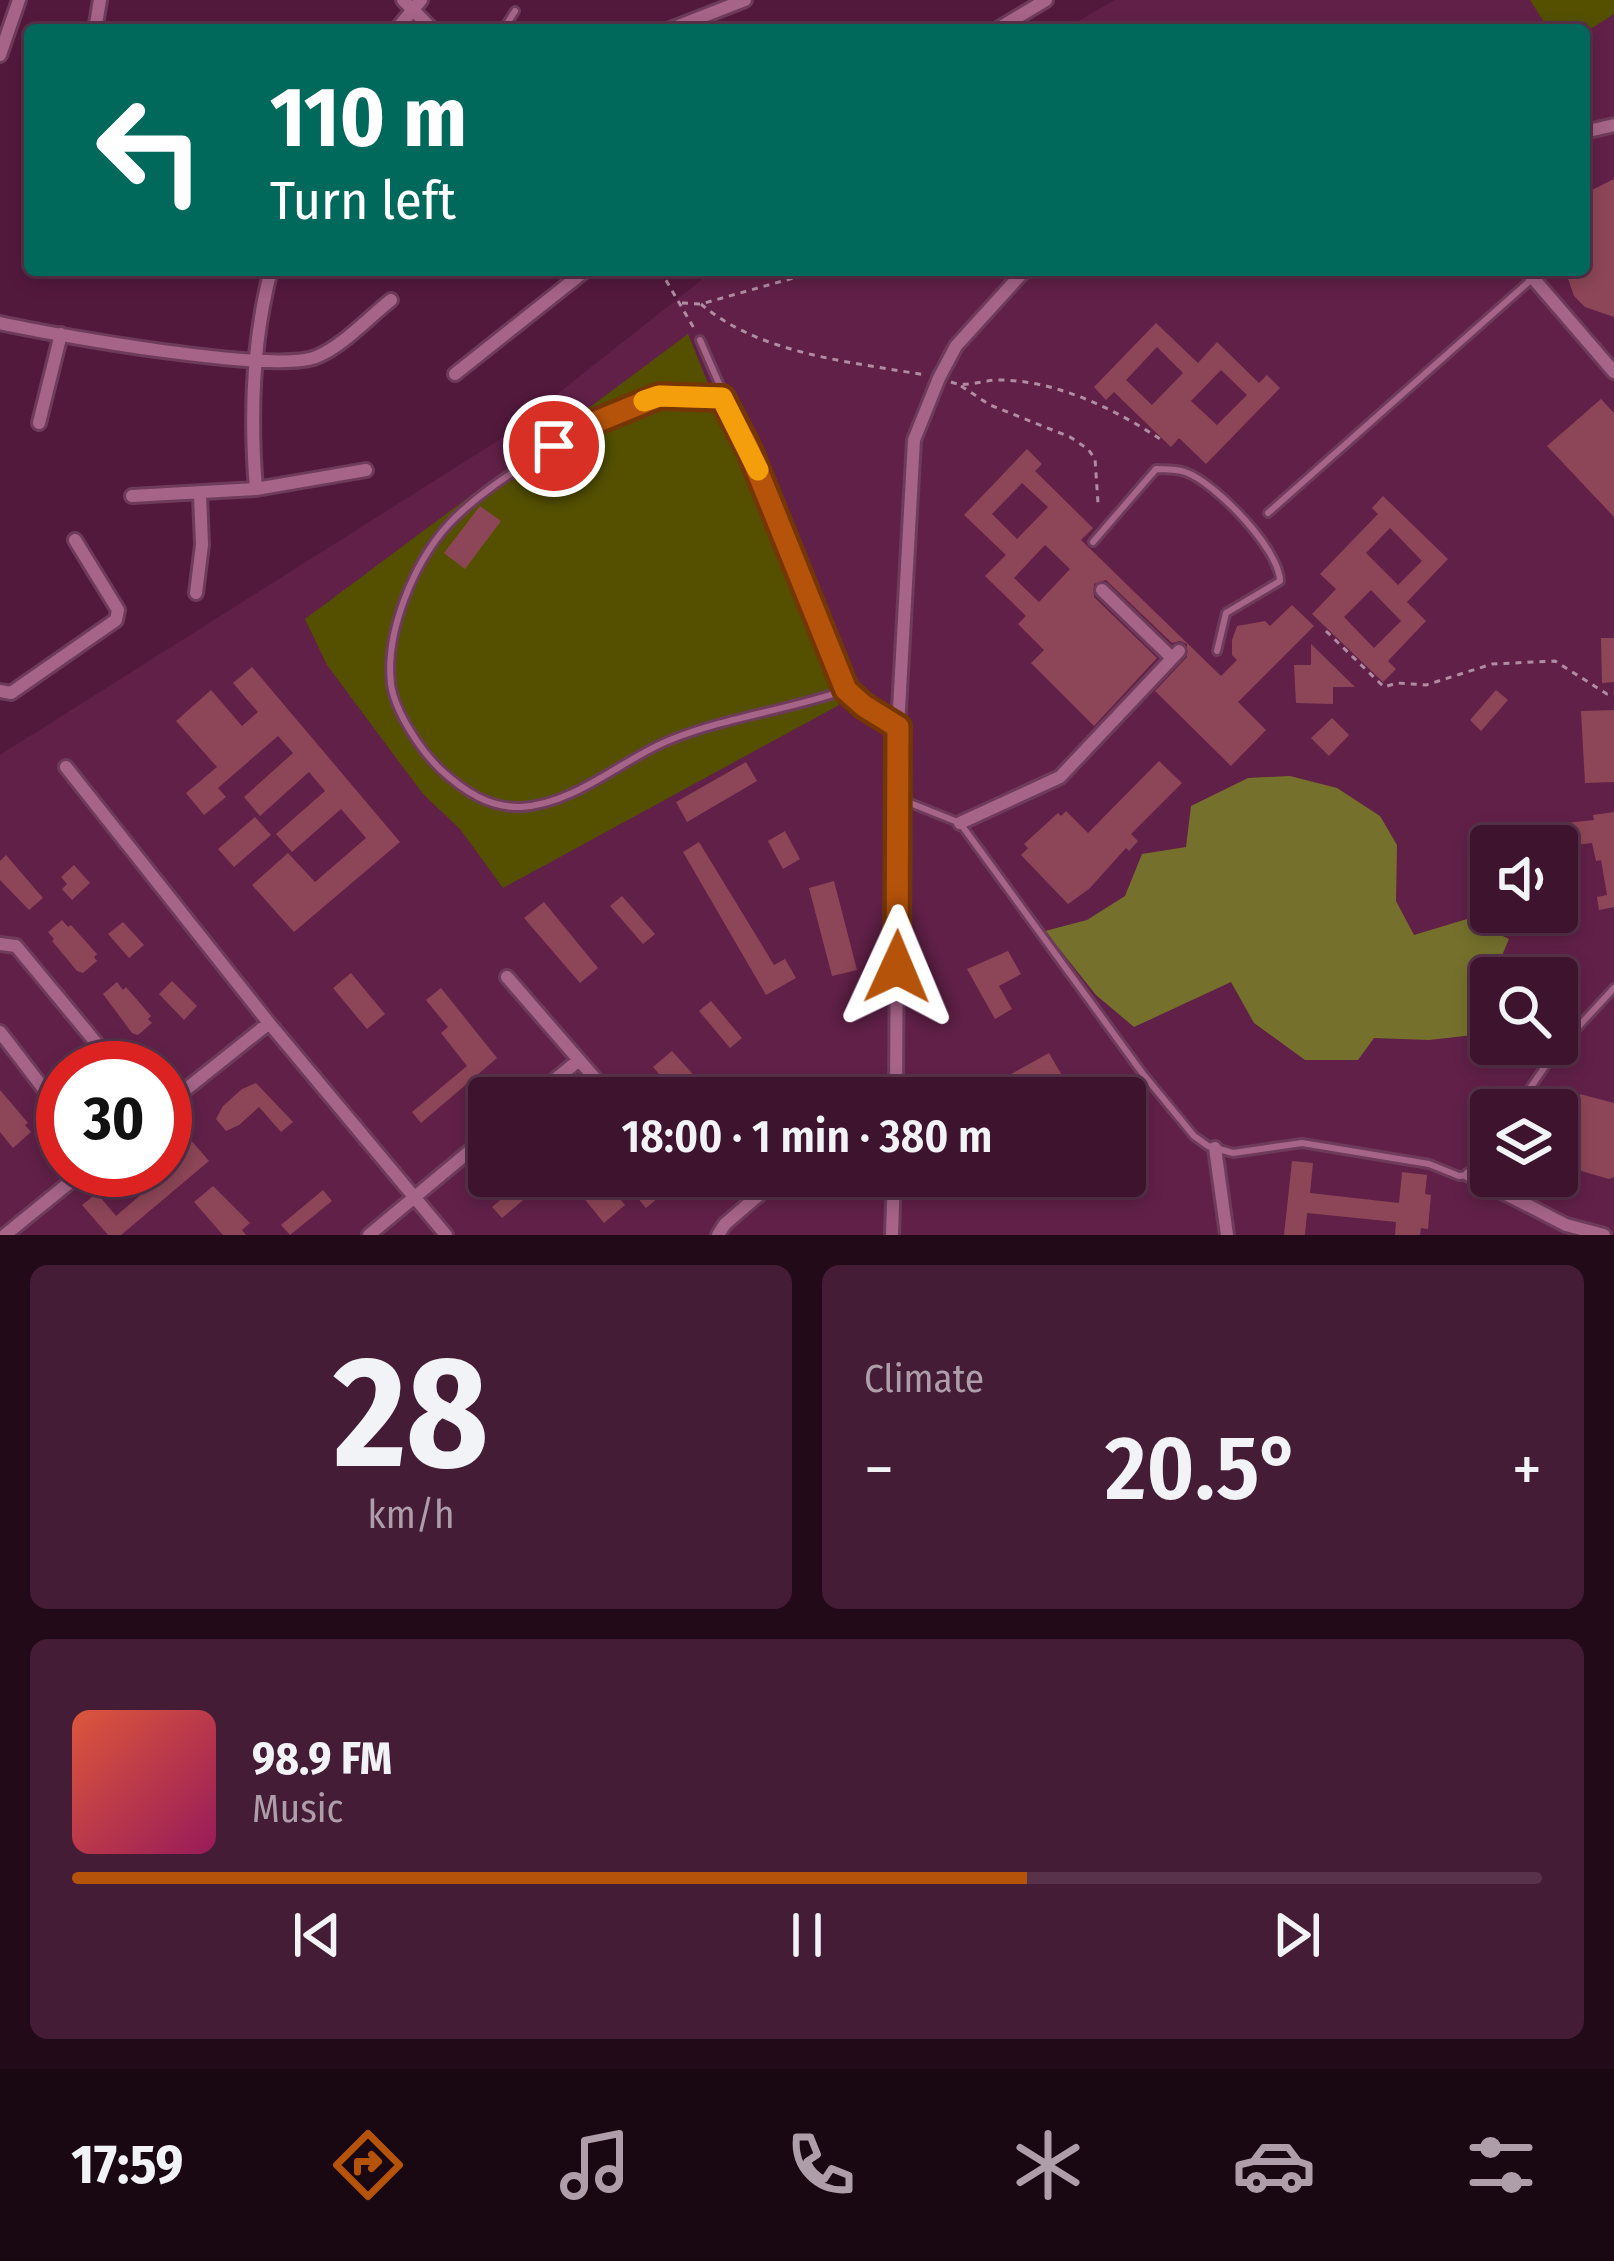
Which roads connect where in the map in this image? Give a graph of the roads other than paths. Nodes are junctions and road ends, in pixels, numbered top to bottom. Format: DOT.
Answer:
graph roads {
  1 [pos="19,0"];
  2 [pos="745,0"];
  3 [pos="1046,0"];
  4 [pos="515,11"];
  5 [pos="506,24"];
  6 [pos="683,24"];
  7 [pos="1006,24"];
  8 [pos="0,55"];
  9 [pos="270,276"];
  10 [pos="578,276"];
  11 [pos="1019,276"];
  12 [pos="1528,276"];
  13 [pos="1530,276"];
  14 [pos="391,300"];
  15 [pos="0,323"];
  16 [pos="61,334"];
  17 [pos="700,340"];
  18 [pos="255,360"];
  19 [pos="1614,372"];
  20 [pos="455,374"];
  21 [pos="722,398"];
  22 [pos="39,423"];
  23 [pos="366,470"];
  24 [pos="256,489"];
  25 [pos="200,495"];
  26 [pos="132,496"];
  27 [pos="1254,527"];
  28 [pos="75,540"];
  29 [pos="1093,542"];
  30 [pos="1102,590"];
  31 [pos="196,593"];
  32 [pos="1217,651"];
  33 [pos="846,690"];
  34 [pos="0,692"];
  35 [pos="898,727"];
  36 [pos="65,767"];
  37 [pos="900,799"];
  38 [pos="960,824"];
  39 [pos="0,944"];
  40 [pos="507,977"];
  41 [pos="1614,988"];
  42 [pos="269,1023"];
  43 [pos="0,1032"];
  44 [pos="94,1041"];
  45 [pos="579,1060"];
  46 [pos="558,1077"];
  47 [pos="594,1077"];
  48 [pos="896,1077"];
  49 [pos="36,1079"];
  50 [pos="192,1084"];
  51 [pos="1529,1089"];
  52 [pos="1215,1148"];
  53 [pos="468,1152"];
  54 [pos="1469,1175"];
  55 [pos="51,1197"];
  56 [pos="414,1197"];
  57 [pos="756,1197"];
  58 [pos="893,1197"];
  59 [pos="4,1235"];
  60 [pos="369,1235"];
  61 [pos="446,1235"];
  62 [pos="718,1235"];
  63 [pos="892,1235"];
  64 [pos="1228,1235"];
  65 [pos="1604,1235"];
  1 -- 8 [label="street"];
  2 -- 6 [label="street"];
  3 -- 7 [label="street"];
  4 -- 5 [label="lane"];
  9 -- 18 [label="street"];
  10 -- 20 [label="street"];
  11 -- 35 [label="street"];
  12 -- 27 [label="lane"];
  13 -- 19 [label="street"];
  14 -- 18 [label="street"];
  15 -- 16 [label="street"];
  16 -- 18 [label="street"];
  16 -- 22 [label="street"];
  17 -- 21 [label="lane"];
  18 -- 24 [label="street"];
  21 -- 33 [label="lane"];
  21 -- 33 [label="lane"];
  23 -- 24 [label="street"];
  24 -- 25 [label="street"];
  25 -- 26 [label="street"];
  25 -- 31 [label="street"];
  27 -- 29 [label="lane"];
  27 -- 32 [label="lane"];
  28 -- 34 [label="street"];
  30 -- 38 [label="street"];
  33 -- 35 [label="lane"];
  35 -- 37 [label="street"];
  36 -- 42 [label="street"];
  37 -- 38 [label="lane"];
  37 -- 48 [label="street"];
  38 -- 52 [label="lane"];
  39 -- 44 [label="street"];
  40 -- 45 [label="street"];
  41 -- 51 [label="lane"];
  42 -- 50 [label="street"];
  42 -- 56 [label="street"];
  43 -- 49 [label="street"];
  45 -- 46 [label="street"];
  45 -- 47 [label="street"];
  52 -- 54 [label="lane"];
  52 -- 64 [label="street"];
  53 -- 56 [label="street"];
  54 -- 65 [label="street"];
  55 -- 59 [label="street"];
  56 -- 60 [label="street"];
  56 -- 61 [label="street"];
  57 -- 62 [label="street"];
  58 -- 63 [label="street"];
}
